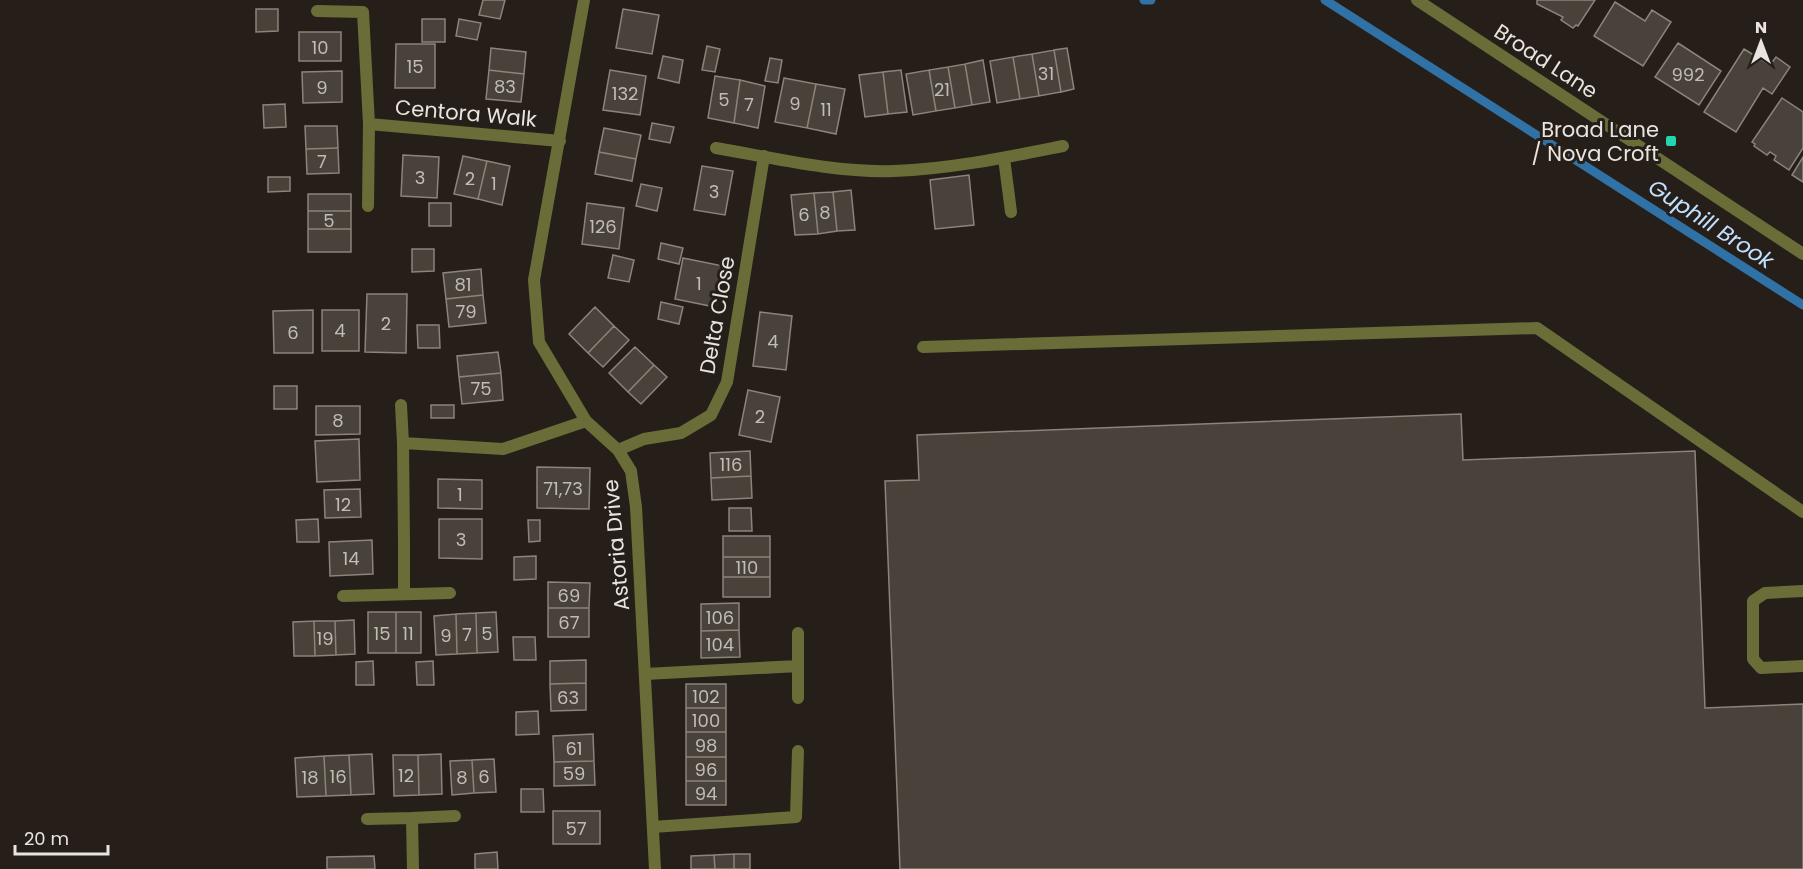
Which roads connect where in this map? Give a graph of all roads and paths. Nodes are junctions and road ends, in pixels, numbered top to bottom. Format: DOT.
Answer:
graph roads {
  1 [pos="584,0"];
  2 [pos="1417,0"];
  3 [pos="317,11"];
  4 [pos="369,124"];
  5 [pos="560,141"];
  6 [pos="1063,146"];
  7 [pos="716,147"];
  8 [pos="764,156"];
  9 [pos="1004,158"];
  10 [pos="368,206"];
  11 [pos="1011,212"];
  12 [pos="1803,254"];
  13 [pos="923,347"];
  14 [pos="401,405"];
  15 [pos="586,421"];
  16 [pos="403,443"];
  17 [pos="618,450"];
  18 [pos="1803,512"];
  19 [pos="1803,591"];
  20 [pos="450,593"];
  21 [pos="404,594"];
  22 [pos="343,596"];
  23 [pos="798,633"];
  24 [pos="798,666"];
  25 [pos="1803,666"];
  26 [pos="645,674"];
  27 [pos="798,698"];
  28 [pos="798,751"];
  29 [pos="455,816"];
  30 [pos="412,818"];
  31 [pos="368,819"];
  32 [pos="653,828"];
  33 [pos="413,869"];
  34 [pos="655,869"];
  1 -- 5 [label="street, Astoria Drive"];
  2 -- 12 [label="street, Broad Lane"];
  3 -- 4 [label="street, Centora Walk"];
  4 -- 5 [label="street, Centora Walk"];
  4 -- 10 [label="street, Centora Walk"];
  5 -- 15 [label="street, Astoria Drive"];
  6 -- 9 [label="street"];
  7 -- 8 [label="street"];
  8 -- 9 [label="street"];
  8 -- 17 [label="street, Delta Close"];
  9 -- 11 [label="street"];
  13 -- 18 [label="street"];
  14 -- 16 [label="street"];
  15 -- 16 [label="street"];
  15 -- 17 [label="street, Astoria Drive"];
  16 -- 21 [label="street"];
  17 -- 26 [label="street, Astoria Drive"];
  19 -- 25 [label="street"];
  20 -- 21 [label="street"];
  21 -- 22 [label="street"];
  23 -- 24 [label="street"];
  24 -- 26 [label="street"];
  24 -- 27 [label="street"];
  26 -- 32 [label="street, Astoria Drive"];
  28 -- 32 [label="street"];
  29 -- 30 [label="street"];
  30 -- 31 [label="street"];
  30 -- 33 [label="street"];
  32 -- 34 [label="street, Astoria Drive"];
}
